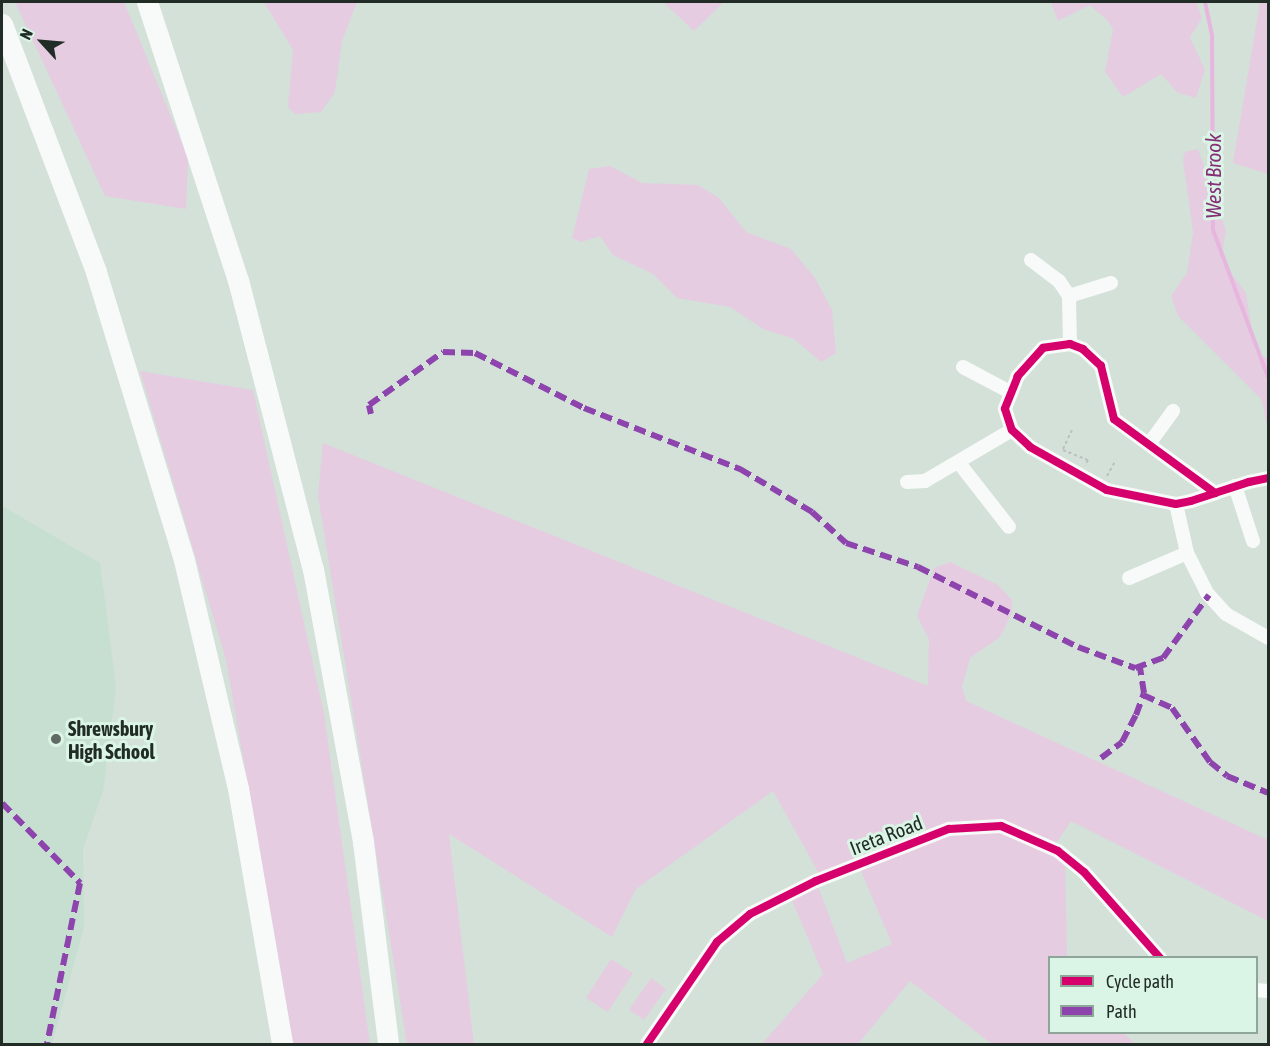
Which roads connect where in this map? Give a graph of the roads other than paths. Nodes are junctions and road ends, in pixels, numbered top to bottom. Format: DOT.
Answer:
graph roads {
  1 [pos="147,2"];
  2 [pos="2,24"];
  3 [pos="1031,260"];
  4 [pos="1111,283"];
  5 [pos="1069,296"];
  6 [pos="1070,344"];
  7 [pos="963,366"];
  8 [pos="1010,392"];
  9 [pos="1173,411"];
  10 [pos="1012,430"];
  11 [pos="1149,444"];
  12 [pos="959,463"];
  13 [pos="1269,478"];
  14 [pos="907,482"];
  15 [pos="1235,486"];
  16 [pos="1215,493"];
  17 [pos="1176,504"];
  18 [pos="1009,527"];
  19 [pos="1253,541"];
  20 [pos="1187,553"];
  21 [pos="1129,578"];
  22 [pos="1269,638"];
  23 [pos="1159,956"];
  24 [pos="282,1044"];
  25 [pos="388,1044"];
  26 [pos="647,1044"];
  1 -- 25 [label="highway"];
  2 -- 24 [label="highway"];
  3 -- 5 [label="street"];
  4 -- 5 [label="street"];
  5 -- 6 [label="street"];
  6 -- 8 [label="street"];
  6 -- 11 [label="street"];
  7 -- 8 [label="street"];
  8 -- 10 [label="street"];
  9 -- 11 [label="street"];
  10 -- 12 [label="street"];
  10 -- 17 [label="street"];
  11 -- 16 [label="street"];
  12 -- 14 [label="street"];
  12 -- 18 [label="street"];
  13 -- 15 [label="street"];
  15 -- 16 [label="street"];
  15 -- 19 [label="street"];
  16 -- 17 [label="street"];
  17 -- 20 [label="street"];
  20 -- 21 [label="street"];
  20 -- 22 [label="street"];
  23 -- 26 [label="street, Ireta Road"];
}
